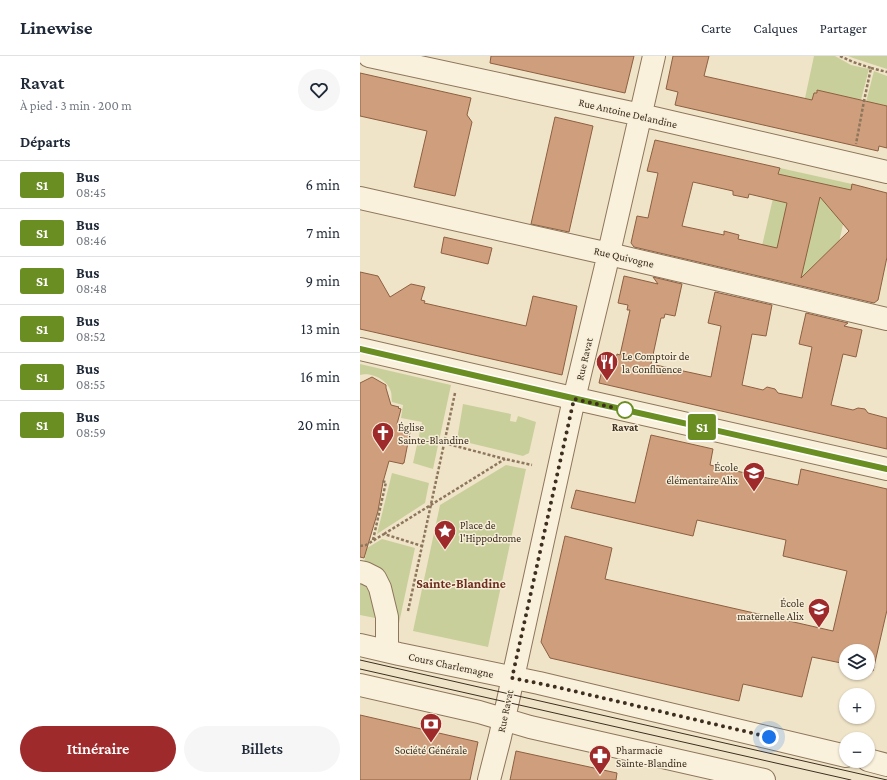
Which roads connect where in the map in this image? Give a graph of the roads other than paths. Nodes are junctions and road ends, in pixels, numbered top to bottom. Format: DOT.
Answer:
graph roads {
  1 [pos="369,56"];
  2 [pos="654,56"];
  3 [pos="641,115"];
  4 [pos="887,172"];
  5 [pos="360,198"];
  6 [pos="609,254"];
  7 [pos="887,319"];
  8 [pos="360,349"];
  9 [pos="574,399"];
  10 [pos="887,468"];
  11 [pos="360,572"];
  12 [pos="360,645"];
  13 [pos="387,651"];
  14 [pos="512,678"];
  15 [pos="360,685"];
  16 [pos="504,719"];
  17 [pos="839,754"];
  18 [pos="875,761"];
  19 [pos="887,764"];
  20 [pos="489,780"];
  21 [pos="764,780"];
  1 -- 3 [label="street, Rue Antoine Delandine"];
  2 -- 3 [label="street, Rue Ravat"];
  3 -- 4 [label="street, Rue Antoine Delandine"];
  3 -- 6 [label="street, Rue Ravat"];
  5 -- 6 [label="street, Rue Quivogne"];
  6 -- 7 [label="street, Rue Quivogne"];
  6 -- 9 [label="street, Rue Ravat"];
  8 -- 9 [label="street"];
  9 -- 10 [label="street"];
  9 -- 14 [label="street, Rue Ravat"];
  11 -- 13 [label="street"];
  12 -- 13 [label="street, Cours Charlemagne"];
  13 -- 14 [label="street, Cours Charlemagne"];
  14 -- 16 [label="street, Rue Ravat"];
  14 -- 17 [label="street, Cours Charlemagne"];
  15 -- 16 [label="street"];
  16 -- 20 [label="street, Rue Ravat"];
  16 -- 21 [label="street"];
  18 -- 19 [label="street"];
}
